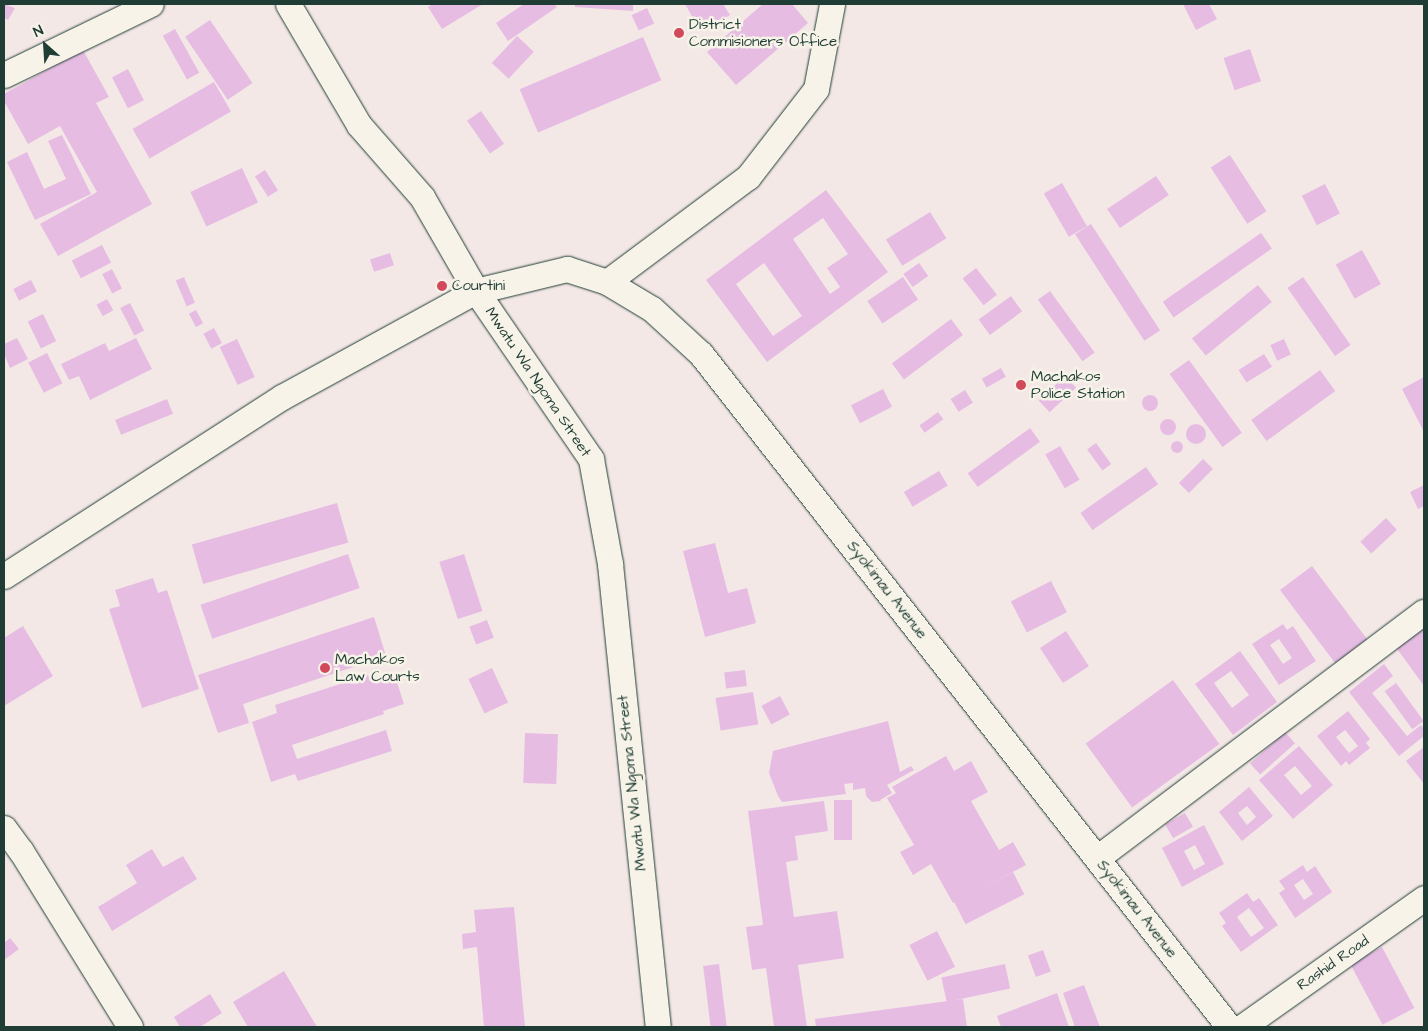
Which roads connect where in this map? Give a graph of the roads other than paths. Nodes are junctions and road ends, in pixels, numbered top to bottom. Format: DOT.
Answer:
graph roads {
  1 [pos="151,4"];
  2 [pos="288,4"];
  3 [pos="832,4"];
  4 [pos="4,75"];
  5 [pos="607,282"];
  6 [pos="476,291"];
  7 [pos="4,576"];
  8 [pos="1424,612"];
  9 [pos="4,828"];
  10 [pos="1097,858"];
  11 [pos="1424,898"];
  12 [pos="130,1027"];
  13 [pos="658,1027"];
  14 [pos="1229,1027"];
  15 [pos="1242,1027"];
  1 -- 4 [label="street"];
  2 -- 6 [label="street, Mwatu Wa Ngoma Street"];
  3 -- 5 [label="street"];
  5 -- 6 [label="street, Syokimau Avenue"];
  5 -- 10 [label="street, Syokimau Avenue"];
  6 -- 7 [label="street, Syokimau Avenue"];
  6 -- 13 [label="street, Mwatu Wa Ngoma Street"];
  8 -- 10 [label="street"];
  9 -- 12 [label="street"];
  10 -- 14 [label="street, Syokimau Avenue"];
  11 -- 15 [label="street, Rashid Road"];
}
